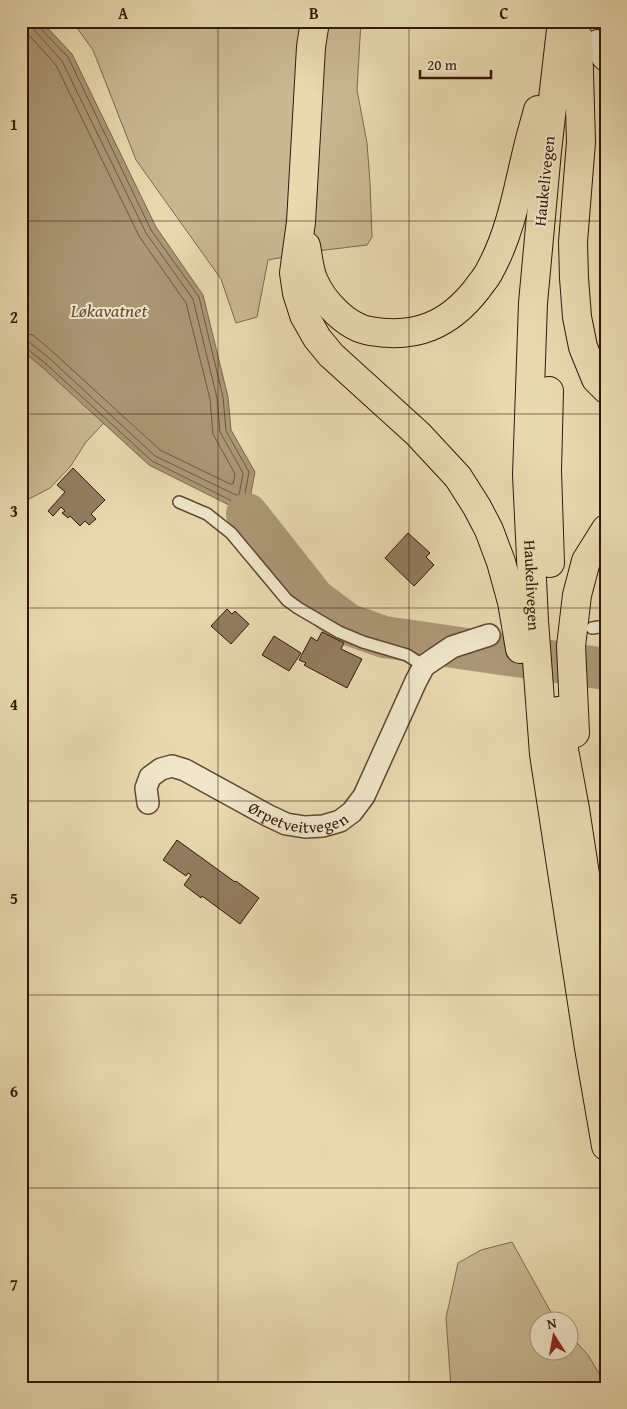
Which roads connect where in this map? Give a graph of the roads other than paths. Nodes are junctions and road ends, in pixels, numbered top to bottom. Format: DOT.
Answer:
graph roads {
  1 [pos="315,21"];
  2 [pos="581,34"];
  3 [pos="301,222"];
  4 [pos="606,389"];
  5 [pos="179,502"];
  6 [pos="606,529"];
  7 [pos="606,626"];
  8 [pos="592,628"];
  9 [pos="489,635"];
  10 [pos="424,666"];
  11 [pos="148,803"];
  12 [pos="574,809"];
  13 [pos="557,841"];
  14 [pos="606,1011"];
  15 [pos="606,1146"];
  1 -- 3 [label="highway"];
  2 -- 3 [label="highway"];
  2 -- 4 [label="highway"];
  2 -- 12 [label="highway, Haukelivegen"];
  2 -- 13 [label="highway, Haukelivegen"];
  3 -- 13 [label="highway"];
  5 -- 10 [label="lane"];
  6 -- 12 [label="highway"];
  7 -- 8 [label="lane"];
  9 -- 10 [label="street, Ørpetveitvegen"];
  10 -- 11 [label="street, Ørpetveitvegen"];
  12 -- 14 [label="highway, Haukelivegen"];
  13 -- 15 [label="highway, Haukelivegen"];
}
